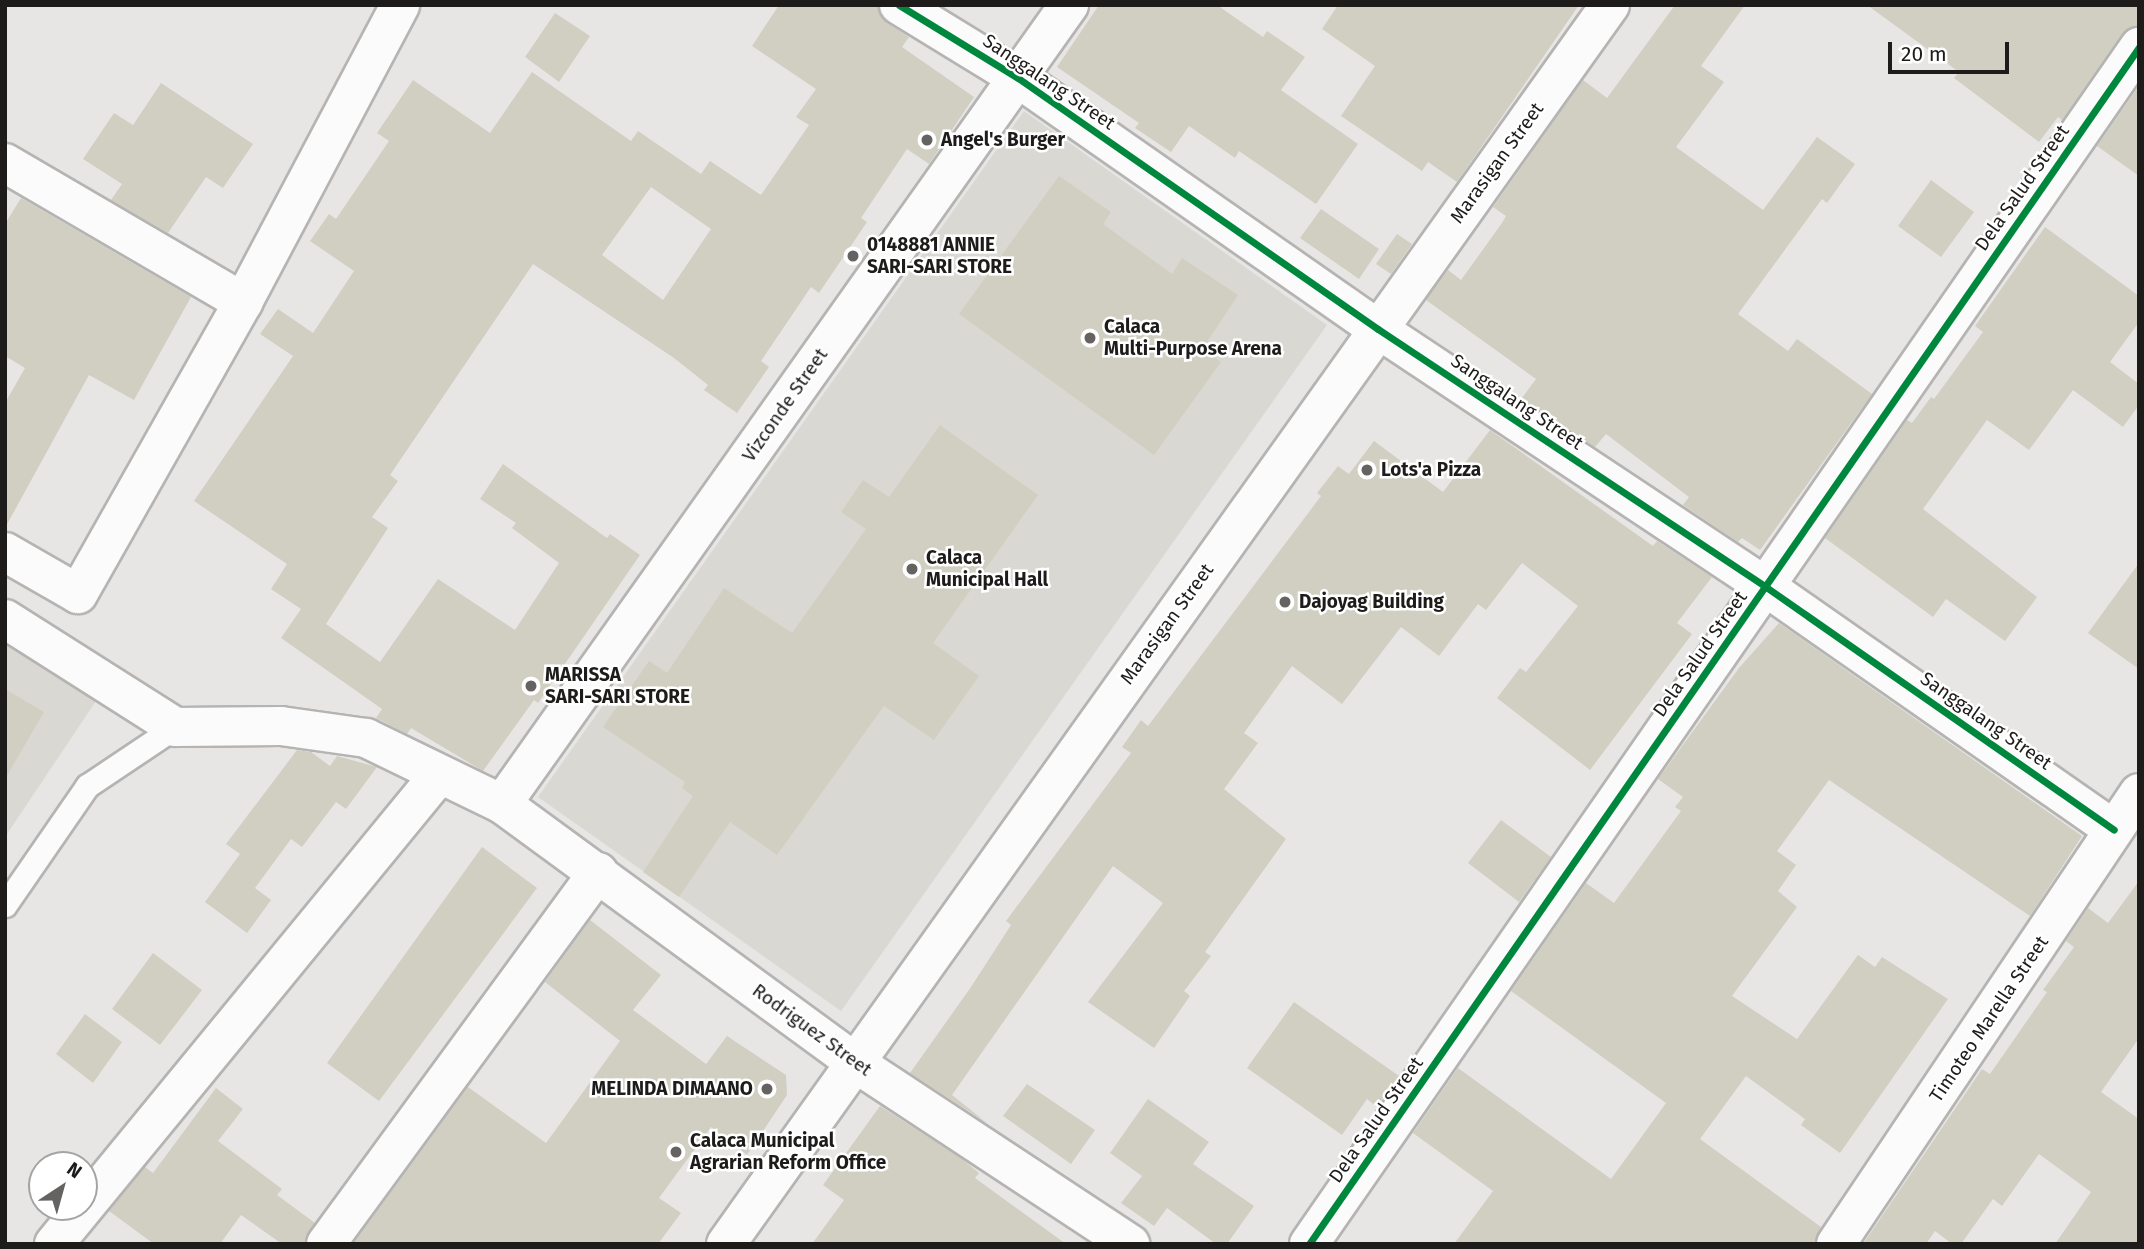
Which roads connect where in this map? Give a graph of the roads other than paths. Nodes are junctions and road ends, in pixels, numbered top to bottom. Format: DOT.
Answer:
graph roads {
  1 [pos="400,5"];
  2 [pos="899,5"];
  3 [pos="1069,5"];
  4 [pos="1610,5"];
  5 [pos="2139,47"];
  6 [pos="1018,78"];
  7 [pos="5,163"];
  8 [pos="243,302"];
  9 [pos="1378,329"];
  10 [pos="5,552"];
  11 [pos="1766,587"];
  12 [pos="5,619"];
  13 [pos="175,727"];
  14 [pos="439,775"];
  15 [pos="2139,793"];
  16 [pos="502,804"];
  17 [pos="2114,830"];
  18 [pos="598,872"];
  19 [pos="5,905"];
  20 [pos="854,1062"];
  21 [pos="54,1244"];
  22 [pos="326,1244"];
  23 [pos="726,1244"];
  24 [pos="1130,1244"];
  25 [pos="1309,1244"];
  26 [pos="1836,1244"];
  1 -- 8 [label="street"];
  2 -- 6 [label="street, Sanggalang Street"];
  3 -- 6 [label="street, Vizconde Street"];
  4 -- 9 [label="street, Marasigan Street"];
  5 -- 11 [label="street, Dela Salud Street"];
  6 -- 9 [label="street, Sanggalang Street"];
  6 -- 16 [label="street, Vizconde Street"];
  7 -- 8 [label="street"];
  8 -- 10 [label="street"];
  9 -- 11 [label="street, Sanggalang Street"];
  9 -- 20 [label="street, Marasigan Street"];
  11 -- 17 [label="street, Sanggalang Street"];
  11 -- 25 [label="street, Dela Salud Street"];
  12 -- 13 [label="street"];
  13 -- 14 [label="street, Rodriguez Street"];
  13 -- 19 [label="lane"];
  14 -- 16 [label="street, Rodriguez Street"];
  14 -- 21 [label="street"];
  15 -- 17 [label="street, Timoteo Marella Street"];
  16 -- 18 [label="street, Rodriguez Street"];
  17 -- 26 [label="street, Timoteo Marella Street"];
  18 -- 20 [label="street, Rodriguez Street"];
  18 -- 22 [label="street"];
  20 -- 23 [label="street, Marasigan Street"];
  20 -- 24 [label="street, Rodriguez Street"];
}
